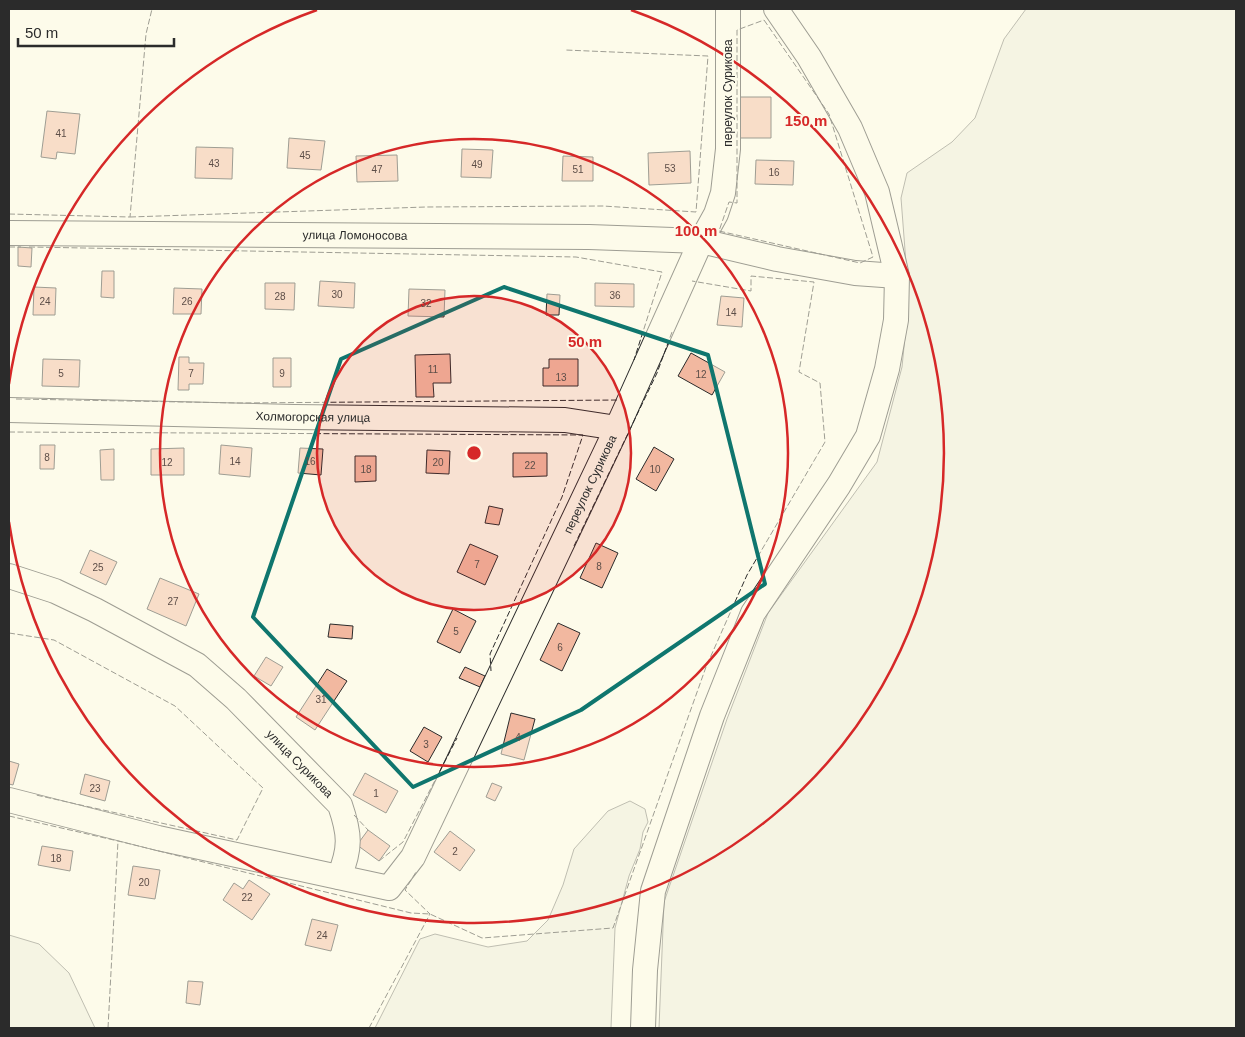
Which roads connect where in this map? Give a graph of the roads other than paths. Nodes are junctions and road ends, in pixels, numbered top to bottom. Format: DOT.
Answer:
graph roads {
  1 [pos="728,9"];
  2 [pos="776,9"];
  3 [pos="9,233"];
  4 [pos="701,241"];
  5 [pos="897,276"];
  6 [pos="9,410"];
  7 [pos="617,428"];
  8 [pos="9,576"];
  9 [pos="9,800"];
  10 [pos="339,877"];
  11 [pos="643,1028"];
  1 -- 4 [label="street, переулок Сурикова"];
  2 -- 5 [label="street"];
  3 -- 4 [label="street, улица Ломоносова"];
  4 -- 5 [label="street, улица Ломоносова"];
  4 -- 7 [label="street, переулок Сурикова"];
  5 -- 11 [label="street"];
  6 -- 7 [label="street, Холмогорская улица"];
  7 -- 10 [label="street, переулок Сурикова"];
  8 -- 10 [label="street, улица Сурикова"];
  9 -- 10 [label="street"];
}
